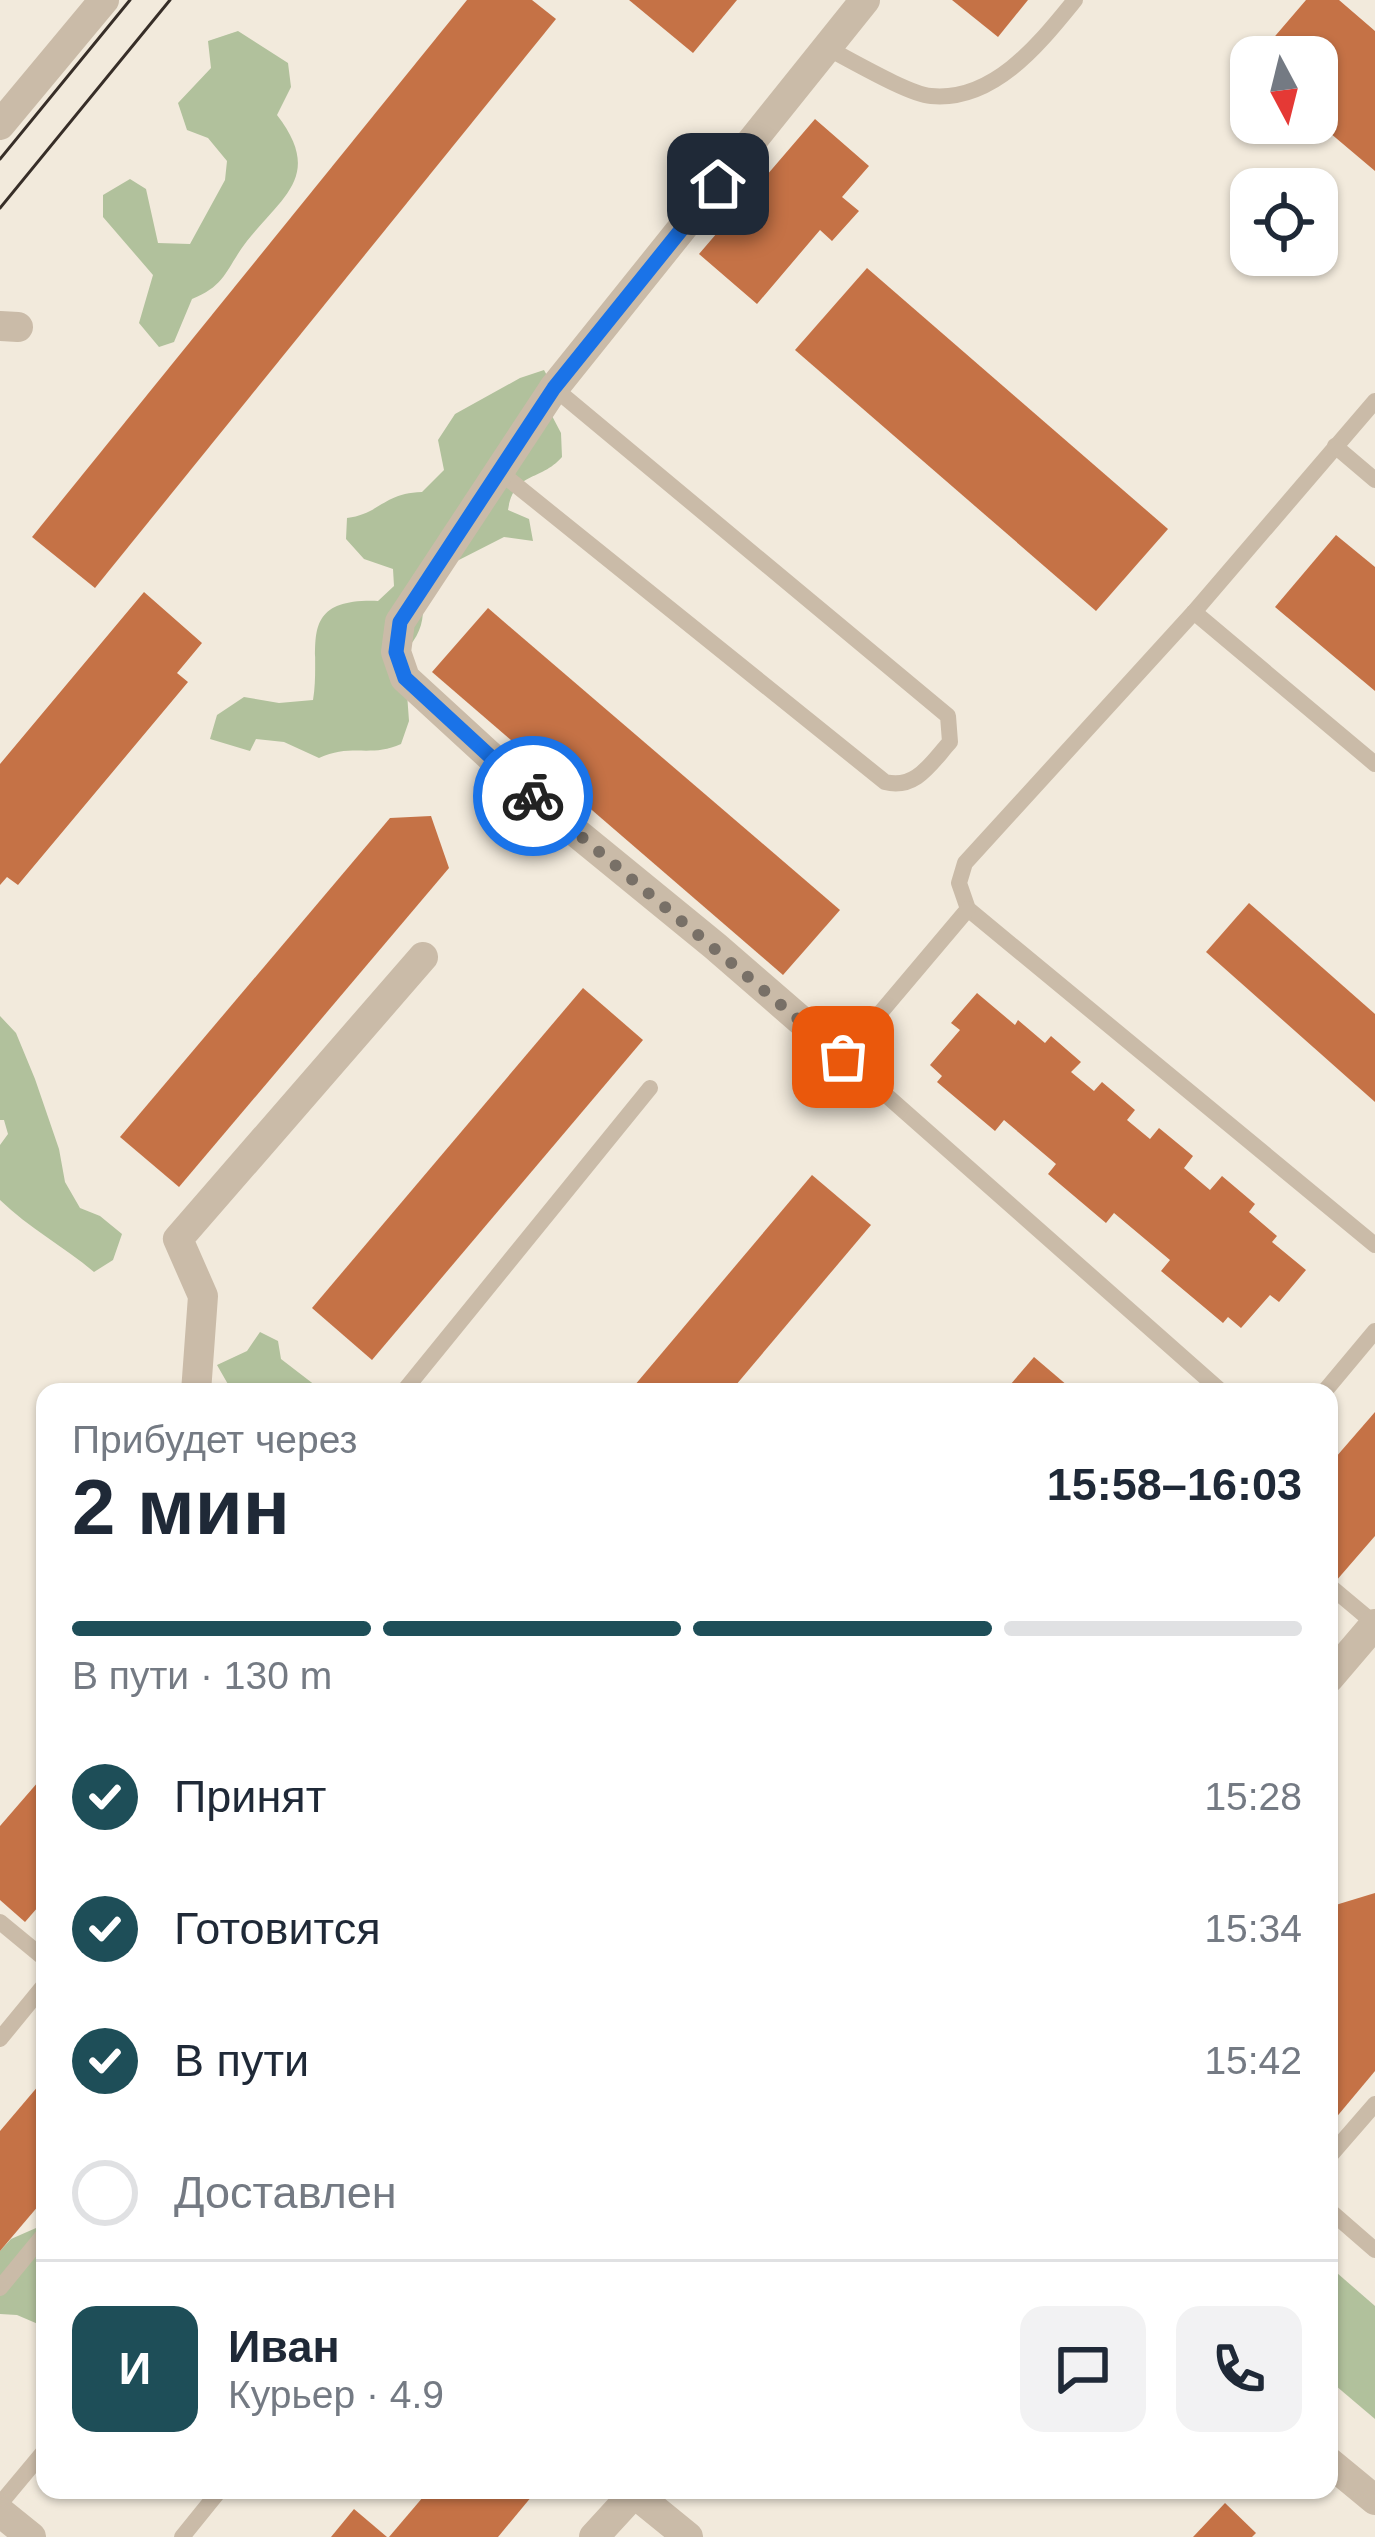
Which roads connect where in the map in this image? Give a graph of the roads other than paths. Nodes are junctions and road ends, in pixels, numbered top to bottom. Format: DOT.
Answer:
graph roads {
  1 [pos="104,0"];
  2 [pos="866,0"];
  3 [pos="1076,0"];
  4 [pos="827,49"];
  5 [pos="0,124"];
  6 [pos="554,388"];
  7 [pos="1375,401"];
  8 [pos="1335,446"];
  9 [pos="501,473"];
  10 [pos="1375,480"];
  11 [pos="1194,612"];
  12 [pos="1375,764"];
  13 [pos="968,909"];
  14 [pos="423,957"];
  15 [pos="843,1057"];
  16 [pos="650,1088"];
  17 [pos="1375,1245"];
  18 [pos="1375,1331"];
  19 [pos="197,1383"];
  20 [pos="410,1383"];
  21 [pos="1212,1383"];
  22 [pos="1332,1383"];
  23 [pos="1338,1593"];
  24 [pos="1375,1624"];
  25 [pos="1338,1667"];
  26 [pos="0,1922"];
  27 [pos="36,1951"];
  28 [pos="36,1995"];
  29 [pos="0,2038"];
  30 [pos="1375,2104"];
  31 [pos="1338,2147"];
  32 [pos="1338,2218"];
  33 [pos="36,2244"];
  34 [pos="1375,2250"];
  35 [pos="0,2288"];
  36 [pos="36,2462"];
  37 [pos="1338,2469"];
  38 [pos="213,2499"];
  39 [pos="629,2499"];
  40 [pos="645,2499"];
  41 [pos="1375,2500"];
  42 [pos="0,2508"];
  43 [pos="31,2537"];
  44 [pos="182,2537"];
  45 [pos="594,2537"];
  46 [pos="688,2537"];
  1 -- 5 [label="street"];
  2 -- 4 [label="street"];
  3 -- 4 [label="lane"];
  4 -- 6 [label="street"];
  6 -- 9 [label="street"];
  6 -- 9 [label="lane"];
  7 -- 8 [label="lane"];
  8 -- 10 [label="lane"];
  8 -- 11 [label="lane"];
  9 -- 15 [label="street"];
  11 -- 12 [label="lane"];
  11 -- 13 [label="lane"];
  13 -- 15 [label="lane"];
  13 -- 17 [label="lane"];
  14 -- 19 [label="street"];
  15 -- 21 [label="lane"];
  16 -- 20 [label="lane"];
  18 -- 22 [label="lane"];
  23 -- 24 [label="lane"];
  24 -- 25 [label="street"];
  26 -- 27 [label="lane"];
  28 -- 29 [label="lane"];
  30 -- 31 [label="lane"];
  32 -- 34 [label="lane"];
  33 -- 35 [label="lane"];
  36 -- 42 [label="lane"];
  37 -- 41 [label="street"];
  38 -- 44 [label="lane"];
  39 -- 45 [label="street"];
  40 -- 46 [label="street"];
  42 -- 43 [label="street"];
}
